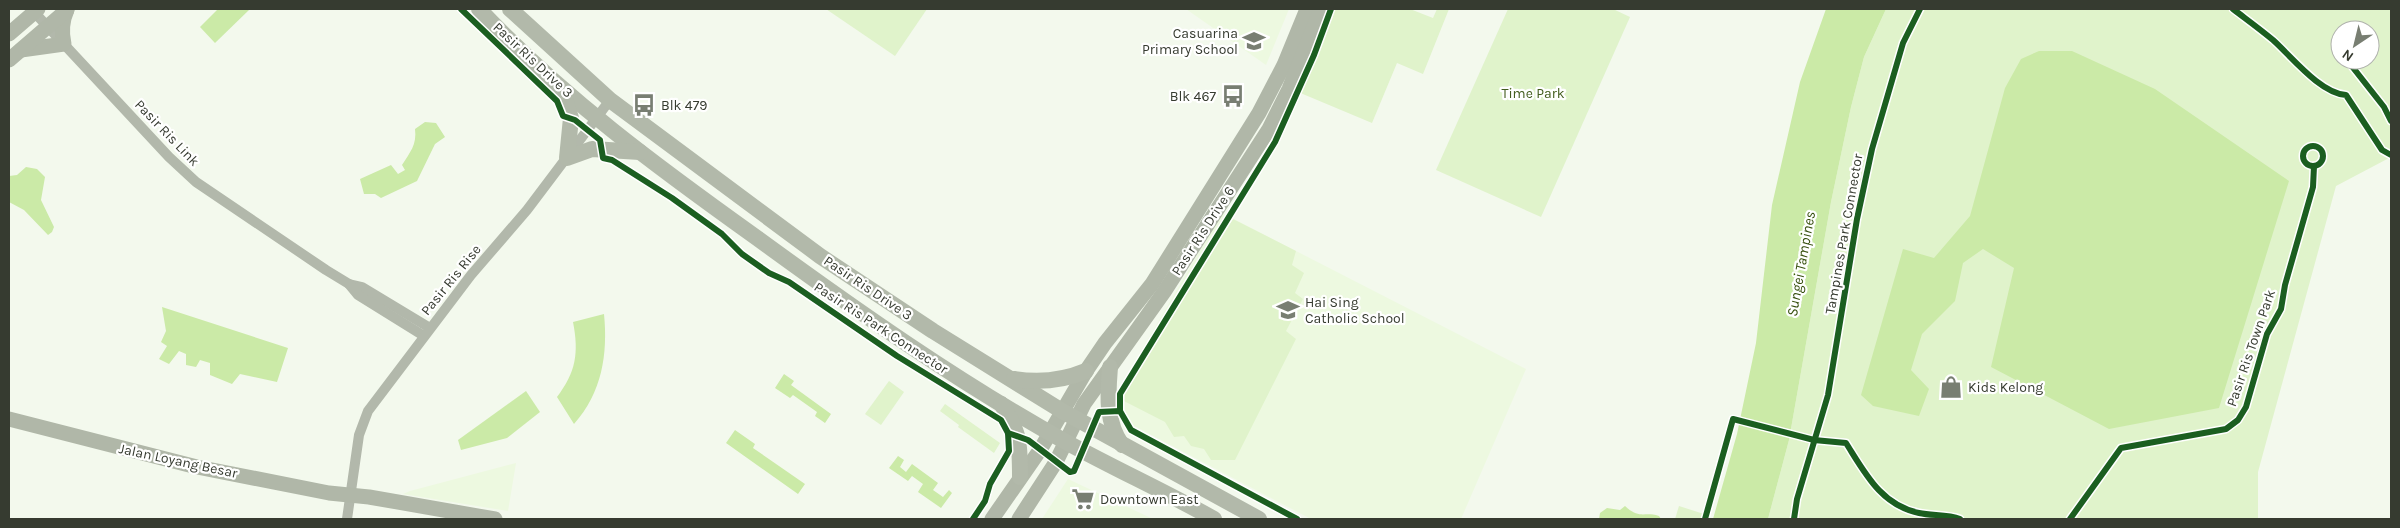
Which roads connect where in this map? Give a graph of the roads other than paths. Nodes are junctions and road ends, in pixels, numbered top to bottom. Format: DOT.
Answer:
graph roads {
  1 [pos="68,9"];
  2 [pos="479,9"];
  3 [pos="510,9"];
  4 [pos="1307,9"];
  5 [pos="1321,9"];
  6 [pos="36,10"];
  7 [pos="48,26"];
  8 [pos="9,34"];
  9 [pos="64,44"];
  10 [pos="20,50"];
  11 [pos="9,60"];
  12 [pos="560,85"];
  13 [pos="610,100"];
  14 [pos="596,118"];
  15 [pos="640,152"];
  16 [pos="567,158"];
  17 [pos="427,332"];
  18 [pos="1110,366"];
  19 [pos="1086,371"];
  20 [pos="1010,378"];
  21 [pos="998,400"];
  22 [pos="1069,415"];
  23 [pos="9,419"];
  24 [pos="1050,432"];
  25 [pos="1066,442"];
  26 [pos="1122,445"];
  27 [pos="1020,476"];
  28 [pos="349,495"];
  29 [pos="347,519"];
  30 [pos="495,519"];
  31 [pos="992,519"];
  32 [pos="1019,519"];
  33 [pos="1214,519"];
  34 [pos="1259,519"];
  1 -- 7 [label="street"];
  1 -- 9 [label="street"];
  2 -- 12 [label="main road, Pasir Ris Drive 3"];
  3 -- 13 [label="main road, Pasir Ris Drive 3"];
  4 -- 19 [label="street, Pasir Ris Drive 6"];
  5 -- 18 [label="street, Pasir Ris Drive 6"];
  6 -- 7 [label="street, Pasir Ris Link"];
  6 -- 8 [label="street"];
  7 -- 9 [label="street, Pasir Ris Link"];
  7 -- 10 [label="street"];
  9 -- 10 [label="street"];
  9 -- 17 [label="street, Pasir Ris Link"];
  10 -- 11 [label="street"];
  12 -- 14 [label="main road, Pasir Ris Drive 3"];
  12 -- 16 [label="main road"];
  13 -- 14 [label="street, Pasir Ris Rise"];
  13 -- 20 [label="main road, Pasir Ris Drive 3"];
  14 -- 15 [label="main road, Pasir Ris Drive 3"];
  14 -- 16 [label="street, Pasir Ris Rise"];
  15 -- 16 [label="main road"];
  15 -- 21 [label="main road, Pasir Ris Drive 3"];
  16 -- 17 [label="street, Pasir Ris Rise"];
  17 -- 28 [label="street, Pasir Ris Rise"];
  18 -- 22 [label="street, Pasir Ris Drive 6"];
  18 -- 26 [label="main road"];
  19 -- 20 [label="main road"];
  19 -- 22 [label="street, Pasir Ris Drive 6"];
  20 -- 22 [label="main road, Pasir Ris Drive 3"];
  21 -- 24 [label="main road, Pasir Ris Drive 3"];
  21 -- 27 [label="main road"];
  22 -- 24 [label="street, Pasir Ris Drive 6"];
  22 -- 25 [label="street, Pasir Ris Drive 6"];
  22 -- 26 [label="main road, Pasir Ris Drive 3"];
  23 -- 28 [label="street, Jalan Loyang Besar"];
  24 -- 25 [label="main road, Pasir Ris Drive 3"];
  24 -- 27 [label="street, Pasir Ris Drive 6"];
  25 -- 32 [label="street, Pasir Ris Drive 6"];
  25 -- 33 [label="main road, Pasir Ris Drive 3"];
  26 -- 34 [label="main road, Pasir Ris Drive 3"];
  27 -- 31 [label="street, Pasir Ris Drive 6"];
  28 -- 29 [label="street"];
  28 -- 30 [label="street, Jalan Loyang Besar"];
}
